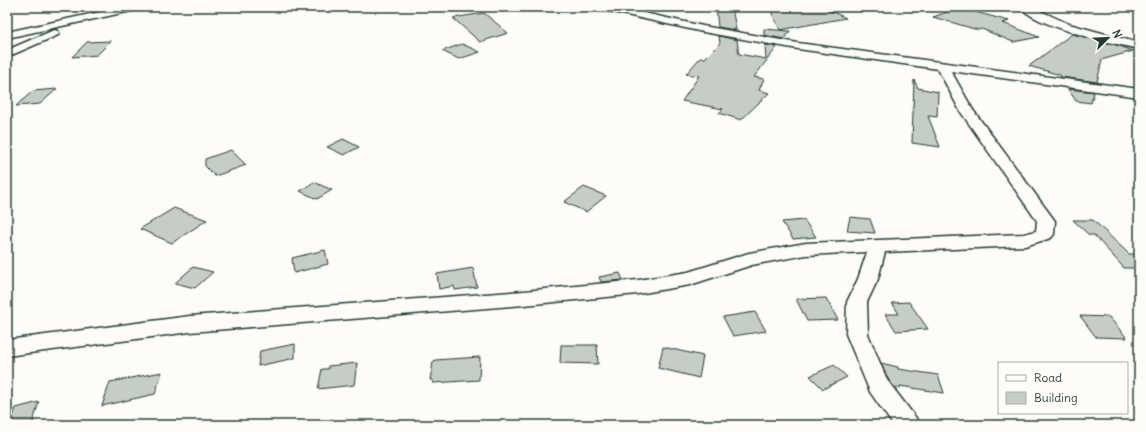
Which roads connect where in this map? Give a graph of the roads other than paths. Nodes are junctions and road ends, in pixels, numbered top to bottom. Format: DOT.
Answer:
graph roads {
  1 [pos="136,7"];
  2 [pos="604,7"];
  3 [pos="1025,7"];
  4 [pos="656,10"];
  5 [pos="644,16"];
  6 [pos="82,19"];
  7 [pos="7,35"];
  8 [pos="1139,46"];
  9 [pos="7,54"];
  10 [pos="943,67"];
  11 [pos="1139,94"];
  12 [pos="878,246"];
  13 [pos="7,348"];
  14 [pos="906,425"];
  1 -- 6 [label="street"];
  2 -- 5 [label="street"];
  3 -- 8 [label="street"];
  4 -- 5 [label="street"];
  5 -- 10 [label="street"];
  6 -- 7 [label="street"];
  6 -- 9 [label="street"];
  10 -- 11 [label="street"];
  10 -- 12 [label="street"];
  12 -- 13 [label="street"];
  12 -- 14 [label="street"];
}
